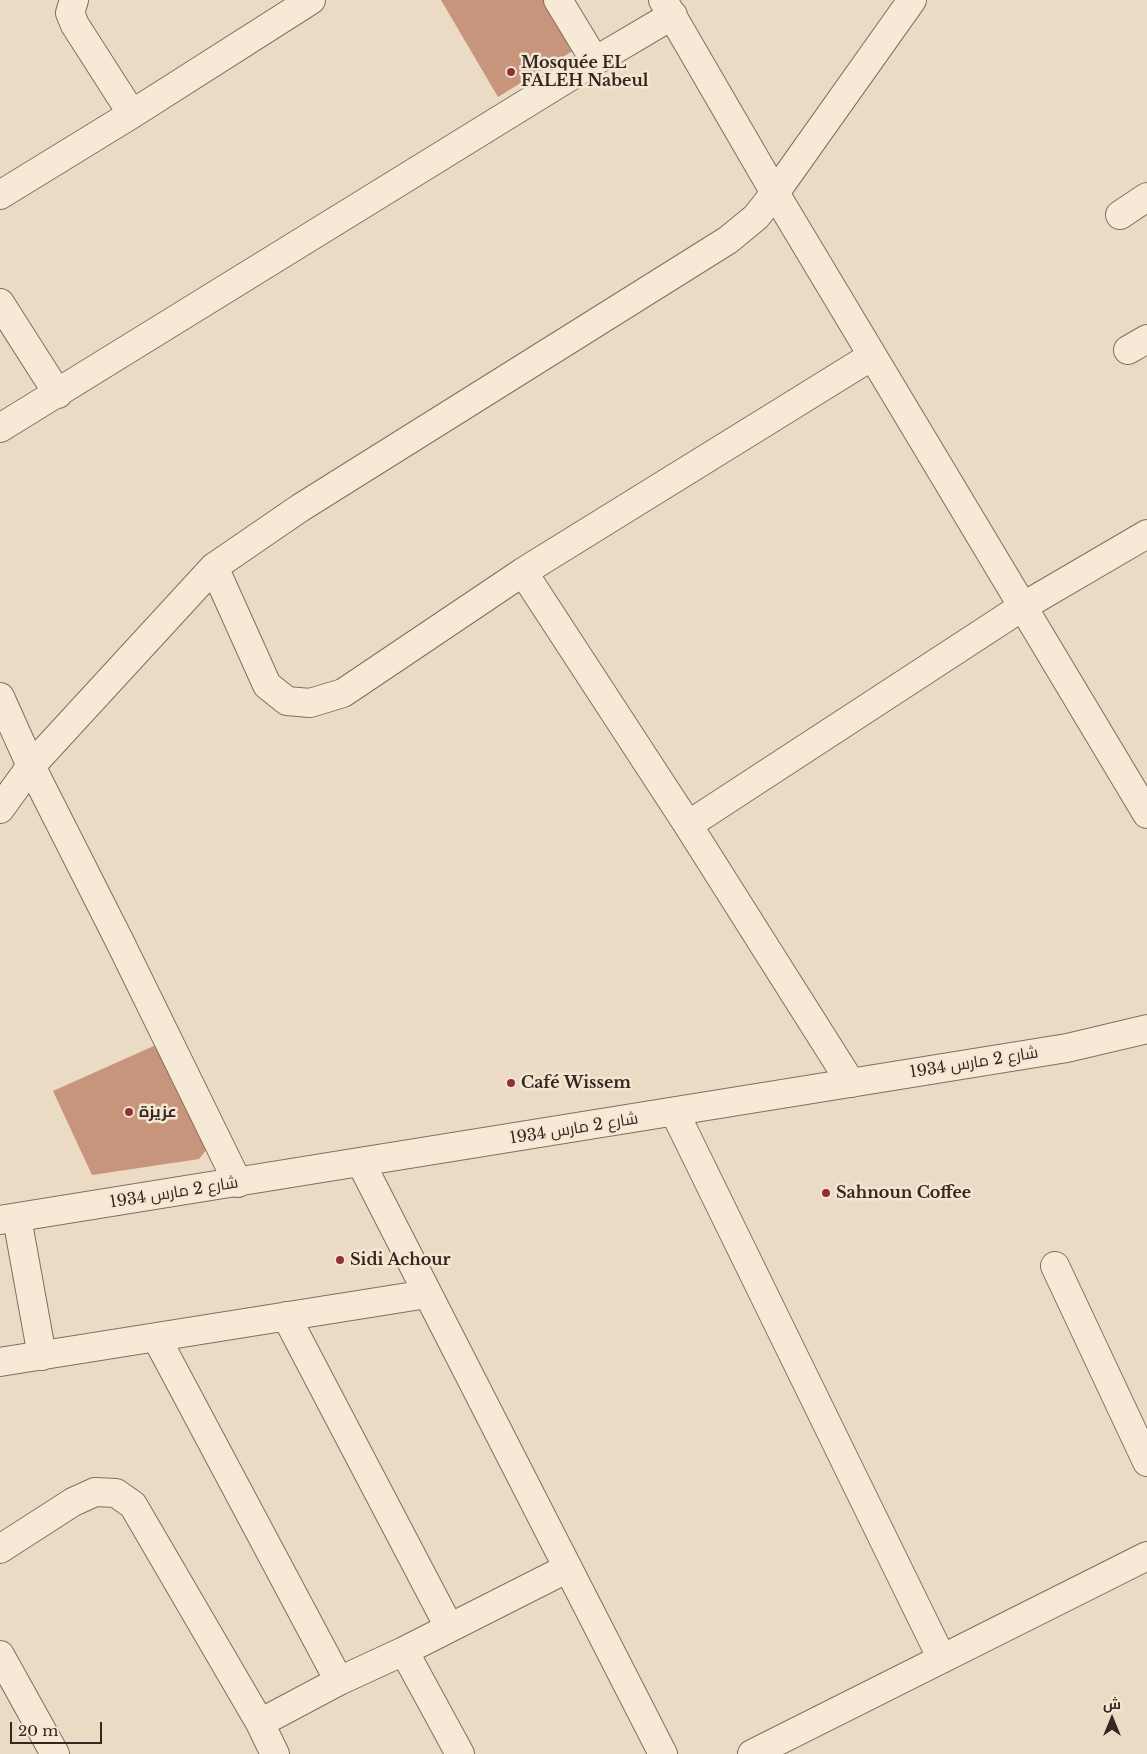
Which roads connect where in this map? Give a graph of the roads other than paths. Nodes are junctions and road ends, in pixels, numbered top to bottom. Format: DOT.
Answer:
graph roads {
  1 [pos="74,0"];
  2 [pos="311,0"];
  3 [pos="558,0"];
  4 [pos="912,0"];
  5 [pos="668,8"];
  6 [pos="595,61"];
  7 [pos="132,114"];
  8 [pos="775,193"];
  9 [pos="0,195"];
  10 [pos="1147,197"];
  11 [pos="1120,215"];
  12 [pos="0,303"];
  13 [pos="872,356"];
  14 [pos="58,394"];
  15 [pos="0,428"];
  16 [pos="1147,534"];
  17 [pos="214,567"];
  18 [pos="523,572"];
  19 [pos="1022,606"];
  20 [pos="3,712"];
  21 [pos="31,766"];
  22 [pos="0,809"];
  23 [pos="1147,813"];
  24 [pos="688,825"];
  25 [pos="1147,1029"];
  26 [pos="851,1084"];
  27 [pos="675,1113"];
  28 [pos="360,1163"];
  29 [pos="238,1183"];
  30 [pos="8,1219"];
  31 [pos="1054,1266"];
  32 [pos="427,1294"];
  33 [pos="286,1316"];
  34 [pos="156,1337"];
  35 [pos="42,1356"];
  36 [pos="0,1362"];
  37 [pos="1147,1462"];
  38 [pos="0,1549"];
  39 [pos="1147,1556"];
  40 [pos="568,1568"];
  41 [pos="450,1626"];
  42 [pos="404,1651"];
  43 [pos="0,1656"];
  44 [pos="942,1659"];
  45 [pos="339,1681"];
  46 [pos="260,1723"];
  47 [pos="56,1754"];
  48 [pos="275,1754"];
  49 [pos="460,1754"];
  50 [pos="663,1754"];
  51 [pos="752,1754"];
  1 -- 7 [label="street"];
  2 -- 7 [label="street"];
  3 -- 6 [label="street"];
  4 -- 8 [label="street"];
  5 -- 6 [label="street"];
  5 -- 8 [label="street"];
  6 -- 14 [label="street"];
  7 -- 9 [label="street"];
  8 -- 13 [label="street"];
  8 -- 17 [label="street"];
  10 -- 11 [label="street"];
  12 -- 14 [label="street"];
  13 -- 18 [label="street"];
  13 -- 19 [label="street"];
  14 -- 15 [label="street"];
  16 -- 19 [label="street"];
  17 -- 18 [label="street"];
  17 -- 21 [label="street"];
  18 -- 24 [label="street"];
  19 -- 23 [label="street"];
  19 -- 24 [label="street"];
  20 -- 21 [label="street"];
  21 -- 22 [label="street"];
  21 -- 29 [label="street"];
  24 -- 26 [label="street"];
  25 -- 26 [label="street, شارع 2 مارس 1934"];
  26 -- 27 [label="street, شارع 2 مارس 1934"];
  27 -- 28 [label="street, شارع 2 مارس 1934"];
  27 -- 44 [label="street"];
  28 -- 29 [label="street, شارع 2 مارس 1934"];
  28 -- 32 [label="street"];
  29 -- 30 [label="street, شارع 2 مارس 1934"];
  30 -- 35 [label="street"];
  31 -- 37 [label="street"];
  32 -- 33 [label="street"];
  32 -- 40 [label="street"];
  33 -- 34 [label="street"];
  33 -- 41 [label="street"];
  34 -- 35 [label="street"];
  34 -- 45 [label="street"];
  35 -- 36 [label="street"];
  38 -- 46 [label="street"];
  39 -- 44 [label="street"];
  40 -- 41 [label="street"];
  40 -- 50 [label="street"];
  41 -- 42 [label="street"];
  42 -- 45 [label="street"];
  42 -- 49 [label="street"];
  43 -- 47 [label="street"];
  44 -- 51 [label="street"];
  45 -- 46 [label="street"];
  46 -- 48 [label="street"];
}
